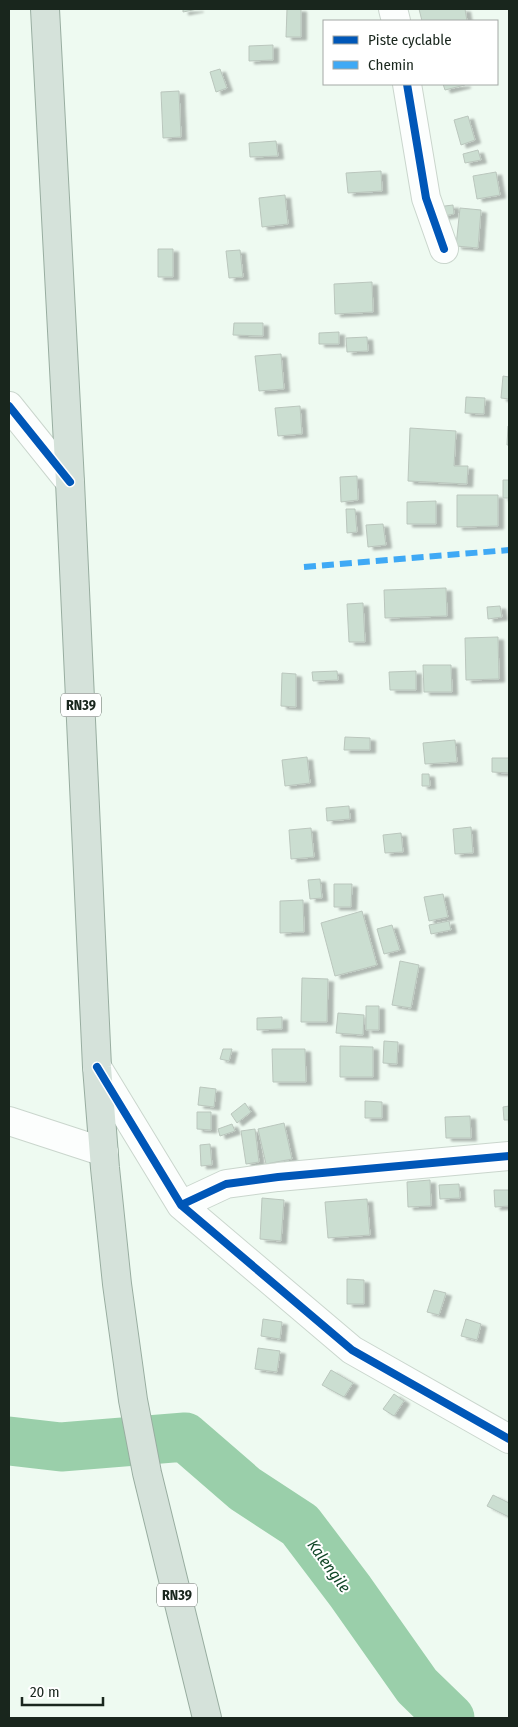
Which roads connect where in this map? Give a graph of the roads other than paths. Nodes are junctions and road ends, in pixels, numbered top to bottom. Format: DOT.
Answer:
graph roads {
  1 [pos="45,9"];
  2 [pos="407,85"];
  3 [pos="444,249"];
  4 [pos="9,406"];
  5 [pos="70,482"];
  6 [pos="98,1066"];
  7 [pos="9,1121"];
  8 [pos="104,1152"];
  9 [pos="509,1156"];
  10 [pos="181,1205"];
  11 [pos="509,1439"];
  12 [pos="207,1718"];
  1 -- 5 [label="highway, RN39"];
  2 -- 3 [label="street"];
  4 -- 5 [label="street"];
  5 -- 6 [label="highway, RN39"];
  6 -- 8 [label="highway, RN39"];
  6 -- 10 [label="street"];
  7 -- 8 [label="street"];
  8 -- 12 [label="highway, RN39"];
  9 -- 10 [label="street"];
  10 -- 11 [label="street"];
}
